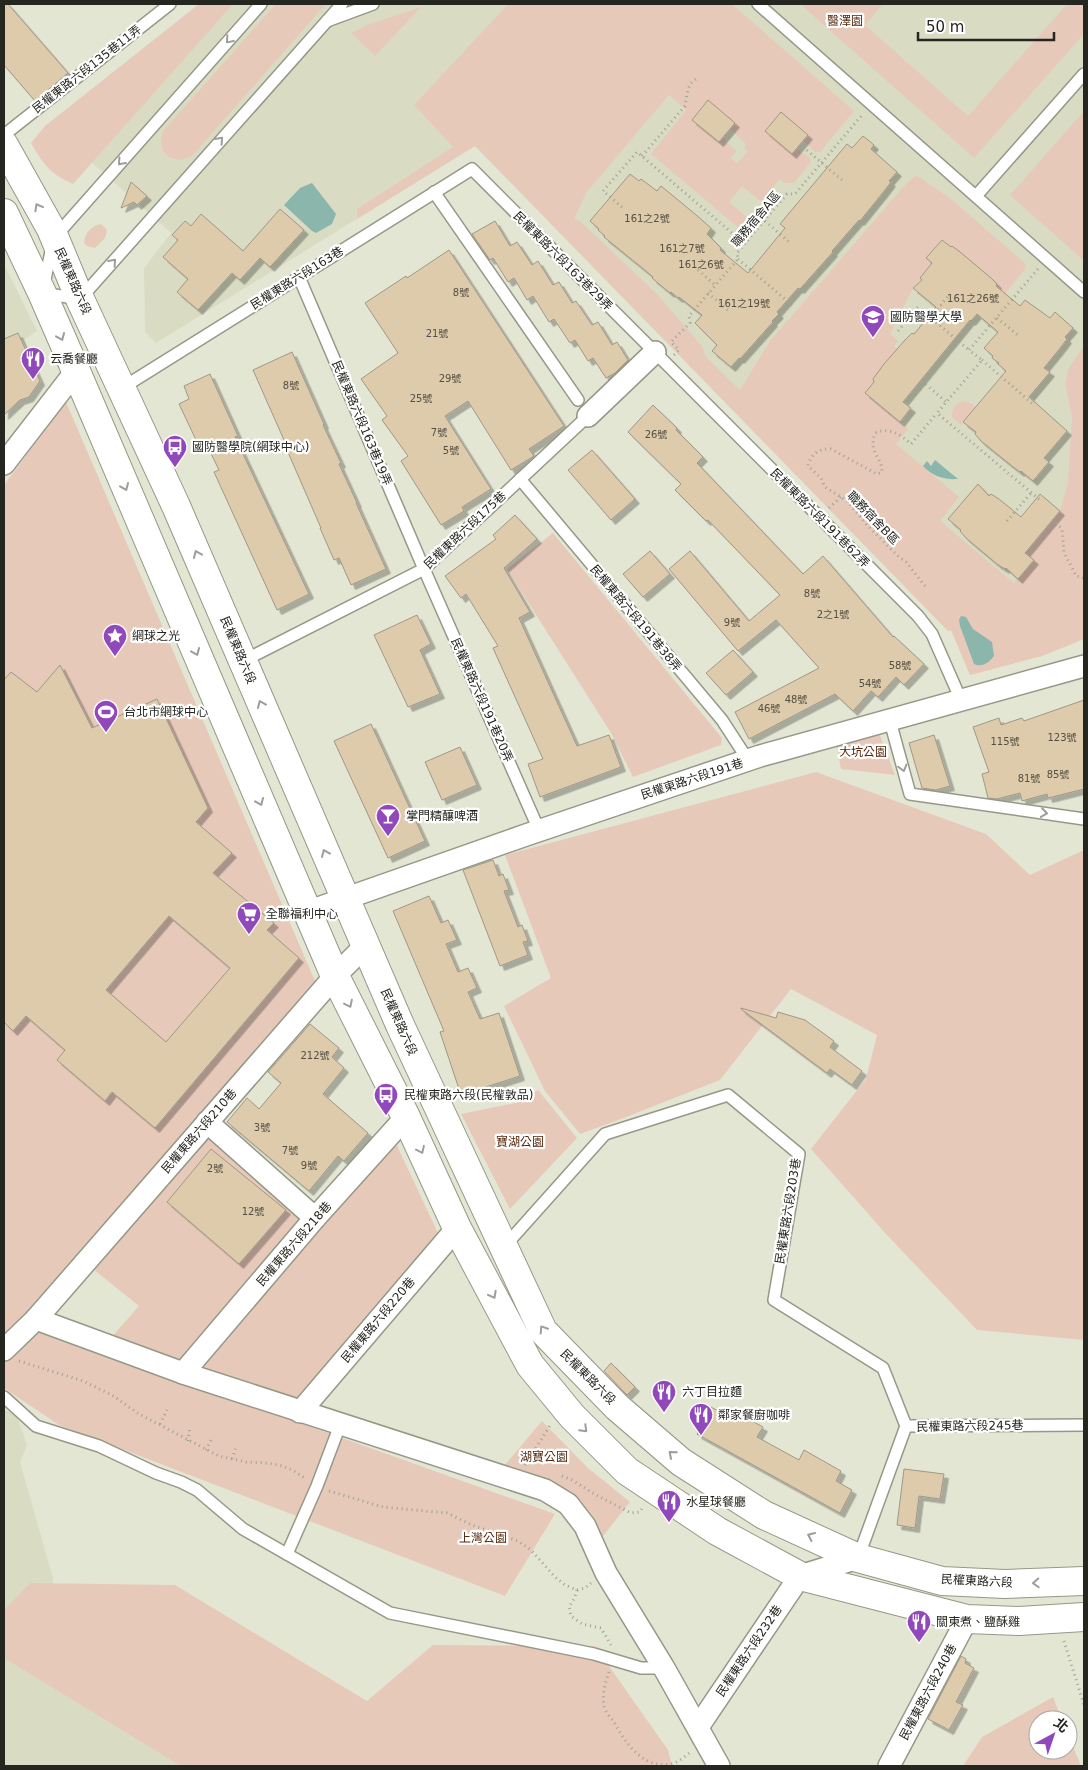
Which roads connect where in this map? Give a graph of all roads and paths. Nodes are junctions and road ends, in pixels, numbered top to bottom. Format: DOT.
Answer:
graph roads {
  1 [pos="170,4"];
  2 [pos="261,4"];
  3 [pos="342,4"];
  4 [pos="373,4"];
  5 [pos="758,4"];
  6 [pos="326,22"];
  7 [pos="1084,74"];
  8 [pos="696,79"];
  9 [pos="871,104"];
  10 [pos="4,135"];
  11 [pos="4,145"];
  12 [pos="803,147"];
  13 [pos="642,156"];
  14 [pos="822,162"];
  15 [pos="472,169"];
  16 [pos="842,180"];
  17 [pos="434,192"];
  18 [pos="976,196"];
  19 [pos="622,207"];
  20 [pos="4,213"];
  21 [pos="765,221"];
  22 [pos="54,238"];
  23 [pos="789,242"];
  24 [pos="745,244"];
  25 [pos="738,259"];
  26 [pos="1047,259"];
  27 [pos="698,270"];
  28 [pos="299,277"];
  29 [pos="715,285"];
  30 [pos="1084,292"];
  31 [pos="42,293"];
  32 [pos="708,293"];
  33 [pos="950,294"];
  34 [pos="80,299"];
  35 [pos="792,305"];
  36 [pos="730,312"];
  37 [pos="931,317"];
  38 [pos="997,318"];
  39 [pos="898,331"];
  40 [pos="1019,336"];
  41 [pos="679,350"];
  42 [pos="969,350"];
  43 [pos="655,352"];
  44 [pos="982,360"];
  45 [pos="76,370"];
  46 [pos="922,381"];
  47 [pos="122,388"];
  48 [pos="946,402"];
  49 [pos="1034,405"];
  50 [pos="583,408"];
  51 [pos="937,413"];
  52 [pos="4,464"];
  53 [pos="520,479"];
  54 [pos="1031,493"];
  55 [pos="1040,500"];
  56 [pos="1053,519"];
  57 [pos="1007,521"];
  58 [pos="424,570"];
  59 [pos="1084,578"];
  60 [pos="925,586"];
  61 [pos="243,660"];
  62 [pos="1084,666"];
  63 [pos="961,700"];
  64 [pos="890,720"];
  65 [pos="748,760"];
  66 [pos="1084,819"];
  67 [pos="539,830"];
  68 [pos="344,898"];
  69 [pos="306,912"];
  70 [pos="365,946"];
  71 [pos="335,976"];
  72 [pos="406,1117"];
  73 [pos="207,1122"];
  74 [pos="315,1218"];
  75 [pos="457,1228"];
  76 [pos="503,1248"];
  77 [pos="36,1319"];
  78 [pos="4,1350"];
  79 [pos="183,1373"];
  80 [pos="4,1398"];
  81 [pos="563,1405"];
  82 [pos="167,1410"];
  83 [pos="300,1412"];
  84 [pos="160,1424"];
  85 [pos="340,1424"];
  86 [pos="1084,1425"];
  87 [pos="906,1426"];
  88 [pos="190,1428"];
  89 [pos="211,1440"];
  90 [pos="188,1441"];
  91 [pos="236,1448"];
  92 [pos="206,1450"];
  93 [pos="232,1459"];
  94 [pos="557,1474"];
  95 [pos="515,1480"];
  96 [pos="655,1490"];
  97 [pos="287,1554"];
  98 [pos="858,1558"];
  99 [pos="800,1576"];
  100 [pos="1084,1581"];
  101 [pos="577,1590"];
  102 [pos="1084,1617"];
  103 [pos="967,1618"];
  104 [pos="1057,1619"];
  105 [pos="613,1660"];
  106 [pos="664,1668"];
  107 [pos="1084,1705"];
  108 [pos="701,1735"];
  109 [pos="718,1766"];
  110 [pos="889,1766"];
  1 -- 10 [label="lane, 民權東路六段135巷11弄"];
  2 -- 22 [label="lane, one-way"];
  3 -- 6 [label="lane"];
  4 -- 6 [label="lane"];
  5 -- 9 [label="lane"];
  34 -- 6 [label="lane, one-way"];
  7 -- 18 [label="lane"];
  8 -- 13 [label="path"];
  9 -- 14 [label="path, 職務宿舍A區"];
  9 -- 18 [label="lane"];
  22 -- 11 [label="main road, 民權東路六段, one-way"];
  12 -- 14 [label="path"];
  13 -- 19 [label="path"];
  13 -- 24 [label="path"];
  14 -- 16 [label="path"];
  14 -- 21 [label="path, 職務宿舍A區"];
  15 -- 17 [label="lane, 民權東路六段163巷"];
  15 -- 43 [label="lane, 民權東路六段163巷29弄"];
  17 -- 28 [label="lane, 民權東路六段163巷"];
  17 -- 50 [label="lane"];
  18 -- 26 [label="lane"];
  20 -- 31 [label="main road"];
  21 -- 23 [label="path"];
  21 -- 24 [label="path, 職務宿舍A區"];
  22 -- 31 [label="lane"];
  22 -- 34 [label="main road, 民權東路六段"];
  24 -- 25 [label="path, 職務宿舍A區"];
  25 -- 29 [label="path, 職務宿舍A區"];
  25 -- 35 [label="path"];
  26 -- 30 [label="lane"];
  26 -- 38 [label="path"];
  27 -- 29 [label="path"];
  28 -- 47 [label="lane, 民權東路六段163巷"];
  28 -- 58 [label="lane, 民權東路六段163巷19弄"];
  29 -- 32 [label="path, 職務宿舍A區"];
  31 -- 34 [label="lane"];
  31 -- 45 [label="main road, one-way"];
  32 -- 36 [label="path"];
  32 -- 41 [label="path, 職務宿舍A區"];
  33 -- 37 [label="path"];
  34 -- 47 [label="main road, 民權東路六段"];
  37 -- 39 [label="path"];
  37 -- 42 [label="path"];
  38 -- 40 [label="path"];
  38 -- 42 [label="path"];
  42 -- 44 [label="path"];
  43 -- 50 [label="street, 民權東路六段175巷"];
  43 -- 63 [label="lane, 民權東路六段191巷62弄"];
  44 -- 48 [label="path, 職務宿舍B區"];
  44 -- 49 [label="path"];
  45 -- 52 [label="street"];
  45 -- 69 [label="main road, one-way"];
  46 -- 48 [label="path"];
  61 -- 47 [label="main road, 民權東路六段, one-way"];
  48 -- 51 [label="path, 職務宿舍B區"];
  50 -- 53 [label="lane, 民權東路六段175巷"];
  51 -- 54 [label="path"];
  51 -- 60 [label="path, 職務宿舍B區"];
  53 -- 58 [label="lane, 民權東路六段175巷"];
  53 -- 65 [label="lane, 民權東路六段191巷38弄"];
  54 -- 55 [label="path"];
  54 -- 57 [label="path"];
  56 -- 59 [label="path"];
  58 -- 61 [label="lane, 民權東路六段175巷"];
  58 -- 67 [label="lane, 民權東路六段191巷20弄"];
  68 -- 61 [label="main road, 民權東路六段, one-way"];
  62 -- 63 [label="street, 民權東路六段191巷"];
  63 -- 64 [label="street, 民權東路六段191巷"];
  64 -- 65 [label="street, 民權東路六段191巷"];
  64 -- 66 [label="lane, one-way"];
  65 -- 67 [label="street, 民權東路六段191巷"];
  67 -- 68 [label="street, 民權東路六段191巷"];
  68 -- 69 [label="street, 民權東路六段191巷"];
  68 -- 70 [label="main road, 民權東路六段"];
  69 -- 71 [label="main road"];
  70 -- 71 [label="street, 民權東路六段210巷"];
  70 -- 76 [label="main road, 民權東路六段"];
  71 -- 72 [label="main road, one-way"];
  71 -- 73 [label="street, 民權東路六段210巷"];
  72 -- 74 [label="street, 民權東路六段218巷"];
  72 -- 75 [label="main road, one-way"];
  73 -- 74 [label="street"];
  73 -- 77 [label="street, 民權東路六段210巷"];
  74 -- 79 [label="street, 民權東路六段218巷"];
  75 -- 81 [label="main road, one-way"];
  75 -- 83 [label="street, 民權東路六段220巷"];
  76 -- 87 [label="lane, 民權東路六段203巷"];
  98 -- 76 [label="main road, 民權東路六段, one-way"];
  77 -- 78 [label="street, 民權東路六段210巷"];
  77 -- 79 [label="street"];
  79 -- 83 [label="street"];
  80 -- 97 [label="lane"];
  81 -- 95 [label="path"];
  81 -- 96 [label="main road, one-way"];
  82 -- 84 [label="path"];
  83 -- 85 [label="street"];
  85 -- 95 [label="street"];
  85 -- 97 [label="lane"];
  86 -- 87 [label="lane, 民權東路六段245巷"];
  87 -- 98 [label="lane, 民權東路六段245巷"];
  88 -- 90 [label="path"];
  89 -- 92 [label="path"];
  91 -- 93 [label="path"];
  94 -- 96 [label="path"];
  95 -- 106 [label="street"];
  96 -- 99 [label="main road"];
  97 -- 105 [label="lane"];
  98 -- 99 [label="street"];
  100 -- 98 [label="main road, 民權東路六段, one-way"];
  99 -- 103 [label="main road"];
  99 -- 108 [label="street, 民權東路六段232巷"];
  101 -- 105 [label="path"];
  102 -- 104 [label="main road"];
  103 -- 104 [label="main road"];
  103 -- 110 [label="street, 民權東路六段240巷"];
  104 -- 107 [label="path"];
  105 -- 106 [label="lane"];
  105 -- 108 [label="path"];
  106 -- 108 [label="street"];
  108 -- 109 [label="street"];
}
